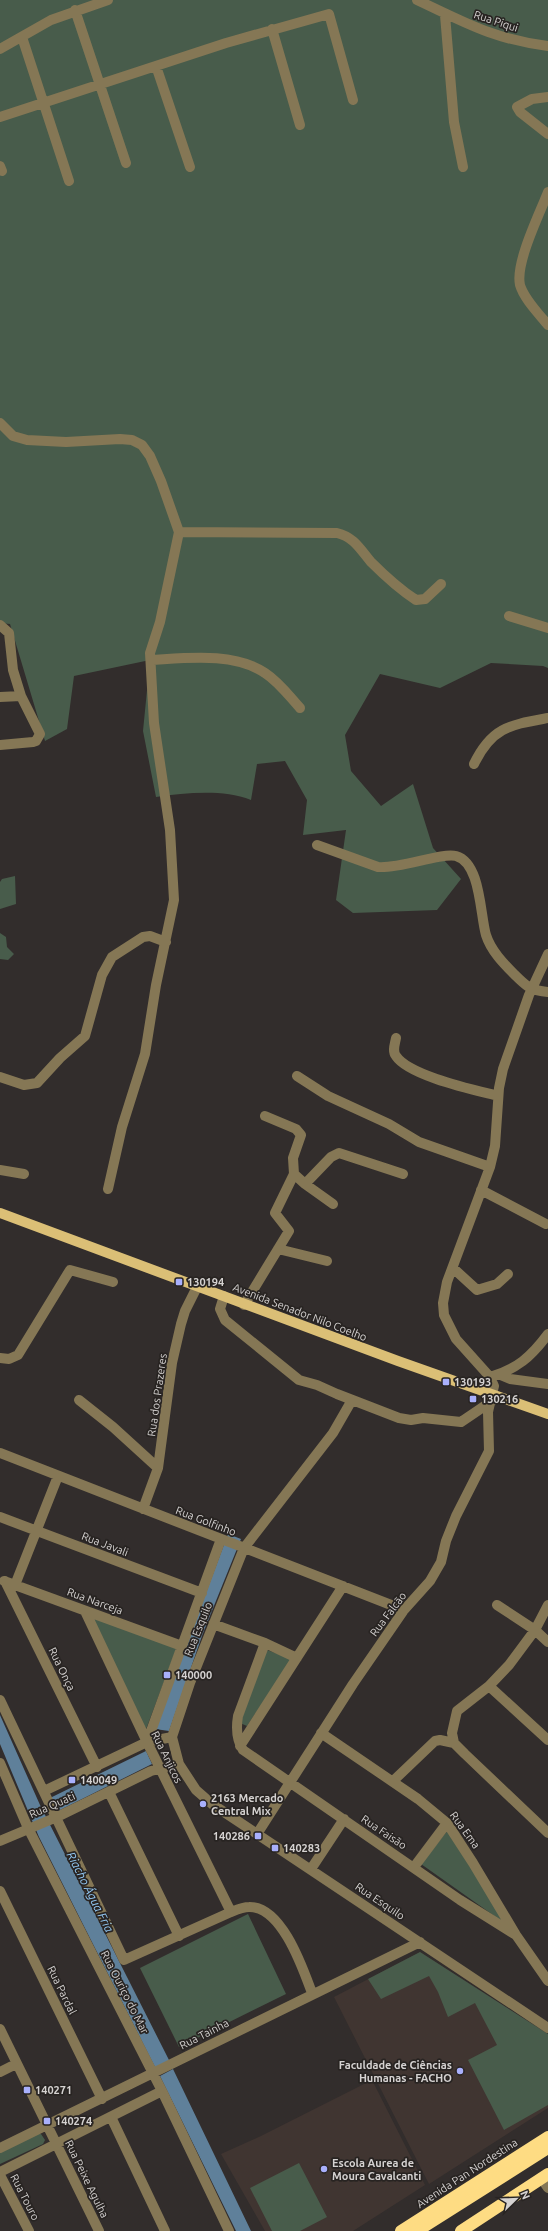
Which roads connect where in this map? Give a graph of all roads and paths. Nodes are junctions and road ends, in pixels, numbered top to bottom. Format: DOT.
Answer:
graph roads {
  1 [pos="108,0"];
  2 [pos="418,0"];
  3 [pos="75,10"];
  4 [pos="446,15"];
  5 [pos="272,29"];
  6 [pos="22,37"];
  7 [pos="548,46"];
  8 [pos="0,49"];
  9 [pos="156,66"];
  10 [pos="100,84"];
  11 [pos="548,97"];
  12 [pos="353,100"];
  13 [pos="44,102"];
  14 [pos="0,117"];
  15 [pos="300,125"];
  16 [pos="548,134"];
  17 [pos="126,163"];
  18 [pos="190,167"];
  19 [pos="462,167"];
  20 [pos="69,180"];
  21 [pos="548,192"];
  22 [pos="548,325"];
  23 [pos="0,423"];
  24 [pos="179,532"];
  25 [pos="441,584"];
  26 [pos="509,616"];
  27 [pos="0,625"];
  28 [pos="548,628"];
  29 [pos="151,660"];
  30 [pos="21,696"];
  31 [pos="0,698"];
  32 [pos="300,708"];
  33 [pos="548,718"];
  34 [pos="0,746"];
  35 [pos="474,764"];
  36 [pos="317,845"];
  37 [pos="166,942"];
  38 [pos="548,954"];
  39 [pos="531,990"];
  40 [pos="548,992"];
  41 [pos="396,1038"];
  42 [pos="297,1076"];
  43 [pos="0,1077"];
  44 [pos="498,1096"];
  45 [pos="265,1116"];
  46 [pos="490,1167"];
  47 [pos="0,1170"];
  48 [pos="24,1174"];
  49 [pos="294,1174"];
  50 [pos="403,1174"];
  51 [pos="305,1184"];
  52 [pos="108,1189"];
  53 [pos="481,1190"];
  54 [pos="333,1204"];
  55 [pos="0,1213"];
  56 [pos="546,1224"];
  57 [pos="278,1249"];
  58 [pos="327,1261"];
  59 [pos="453,1268"];
  60 [pos="508,1274"];
  61 [pos="113,1282"];
  62 [pos="198,1285"];
  63 [pos="224,1296"];
  64 [pos="244,1305"];
  65 [pos="548,1334"];
  66 [pos="0,1358"];
  67 [pos="494,1376"];
  68 [pos="548,1384"];
  69 [pos="492,1397"];
  70 [pos="79,1400"];
  71 [pos="352,1400"];
  72 [pos="548,1414"];
  73 [pos="0,1453"];
  74 [pos="158,1468"];
  75 [pos="58,1476"];
  76 [pos="144,1509"];
  77 [pos="0,1517"];
  78 [pos="37,1532"];
  79 [pos="222,1540"];
  80 [pos="243,1548"];
  81 [pos="7,1582"];
  82 [pos="344,1586"];
  83 [pos="202,1593"];
  84 [pos="497,1605"];
  85 [pos="548,1605"];
  86 [pos="404,1610"];
  87 [pos="86,1611"];
  88 [pos="213,1624"];
  89 [pos="535,1630"];
  90 [pos="548,1642"];
  91 [pos="265,1643"];
  92 [pos="182,1646"];
  93 [pos="297,1658"];
  94 [pos="489,1686"];
  95 [pos="0,1700"];
  96 [pos="321,1733"];
  97 [pos="172,1737"];
  98 [pos="548,1740"];
  99 [pos="147,1742"];
  100 [pos="454,1743"];
  101 [pos="240,1746"];
  102 [pos="0,1763"];
  103 [pos="179,1764"];
  104 [pos="97,1767"];
  105 [pos="160,1768"];
  106 [pos="393,1781"];
  107 [pos="288,1783"];
  108 [pos="109,1792"];
  109 [pos="46,1795"];
  110 [pos="56,1817"];
  111 [pos="344,1819"];
  112 [pos="447,1823"];
  113 [pos="30,1828"];
  114 [pos="548,1833"];
  115 [pos="257,1834"];
  116 [pos="0,1841"];
  117 [pos="414,1867"];
  118 [pos="311,1869"];
  119 [pos="0,1891"];
  120 [pos="231,1912"];
  121 [pos="516,1935"];
  122 [pos="179,1936"];
  123 [pos="420,1942"];
  124 [pos="548,1981"];
  125 [pos="312,1993"];
  126 [pos="548,2028"];
  127 [pos="0,2029"];
  128 [pos="16,2064"];
  129 [pos="0,2072"];
  130 [pos="155,2073"];
  131 [pos="162,2092"];
  132 [pos="102,2099"];
  133 [pos="111,2117"];
  134 [pos="48,2126"];
  135 [pos="548,2137"];
  136 [pos="56,2143"];
  137 [pos="0,2148"];
  138 [pos="548,2148"];
  139 [pos="0,2173"];
  140 [pos="546,2180"];
  141 [pos="29,2231"];
  142 [pos="99,2231"];
  143 [pos="165,2231"];
  144 [pos="229,2231"];
  145 [pos="401,2231"];
  146 [pos="417,2231"];
  147 [pos="461,2231"];
  1 -- 3 [label="street"];
  2 -- 4 [label="street, Rua Piqui"];
  3 -- 6 [label="street"];
  3 -- 10 [label="street"];
  4 -- 7 [label="street, Rua Piqui"];
  4 -- 19 [label="street"];
  5 -- 9 [label="street"];
  5 -- 12 [label="street"];
  5 -- 15 [label="street"];
  6 -- 8 [label="street"];
  6 -- 13 [label="street"];
  9 -- 10 [label="street"];
  9 -- 18 [label="street"];
  10 -- 13 [label="street"];
  10 -- 17 [label="street"];
  11 -- 16 [label="street"];
  13 -- 14 [label="street"];
  13 -- 20 [label="street"];
  21 -- 22 [label="street"];
  23 -- 24 [label="street"];
  24 -- 25 [label="street"];
  24 -- 29 [label="street"];
  26 -- 28 [label="street"];
  27 -- 30 [label="street"];
  29 -- 32 [label="street"];
  29 -- 37 [label="street"];
  30 -- 31 [label="street"];
  30 -- 34 [label="street"];
  33 -- 35 [label="street"];
  36 -- 39 [label="street"];
  37 -- 43 [label="street"];
  37 -- 52 [label="street"];
  38 -- 39 [label="street"];
  39 -- 40 [label="street"];
  39 -- 44 [label="street"];
  41 -- 44 [label="street"];
  42 -- 46 [label="street"];
  44 -- 46 [label="street"];
  45 -- 49 [label="street"];
  46 -- 53 [label="street"];
  47 -- 48 [label="street"];
  49 -- 51 [label="street"];
  49 -- 57 [label="street"];
  50 -- 51 [label="street"];
  51 -- 54 [label="street"];
  53 -- 56 [label="street"];
  53 -- 59 [label="street"];
  55 -- 62 [label="main road, Avenida Senador Nilo Coelho"];
  57 -- 58 [label="street"];
  57 -- 64 [label="street"];
  59 -- 60 [label="street"];
  59 -- 67 [label="street"];
  61 -- 66 [label="street"];
  62 -- 63 [label="main road, Avenida Senador Nilo Coelho"];
  62 -- 74 [label="street, Rua dos Prazeres"];
  63 -- 64 [label="main road, Avenida Senador Nilo Coelho"];
  63 -- 71 [label="street"];
  64 -- 69 [label="main road, Avenida Senador Nilo Coelho"];
  65 -- 67 [label="street"];
  67 -- 68 [label="street"];
  67 -- 69 [label="street"];
  69 -- 71 [label="street"];
  69 -- 72 [label="main road, Avenida Senador Nilo Coelho"];
  69 -- 86 [label="street, Rua Falcão"];
  70 -- 74 [label="street"];
  71 -- 80 [label="street, Rua Esquilo"];
  73 -- 75 [label="street, Rua Golfinho"];
  74 -- 76 [label="street, Rua dos Prazeres"];
  75 -- 76 [label="street, Rua Golfinho"];
  75 -- 78 [label="street"];
  76 -- 79 [label="street, Rua Golfinho"];
  77 -- 78 [label="street, Rua Javali"];
  78 -- 81 [label="street"];
  78 -- 83 [label="street, Rua Javali"];
  79 -- 80 [label="street, Rua Golfinho"];
  79 -- 83 [label="street, Rua Esquilo"];
  80 -- 82 [label="street, Rua Golfinho"];
  80 -- 88 [label="street, Rua Esquilo"];
  81 -- 87 [label="street, Rua Narceja"];
  81 -- 104 [label="street, Rua Onça"];
  82 -- 86 [label="street, Rua Golfinho"];
  82 -- 93 [label="street"];
  83 -- 92 [label="street, Rua Esquilo"];
  84 -- 89 [label="street"];
  85 -- 89 [label="street"];
  86 -- 96 [label="street, Rua Falcão"];
  87 -- 92 [label="street, Rua Narceja"];
  87 -- 99 [label="street, Rua Anjicos"];
  88 -- 91 [label="street"];
  88 -- 97 [label="street, Rua Esquilo"];
  89 -- 90 [label="street"];
  89 -- 94 [label="street"];
  91 -- 93 [label="street"];
  91 -- 101 [label="street"];
  92 -- 99 [label="street, Rua Esquilo"];
  93 -- 101 [label="street"];
  94 -- 98 [label="street"];
  94 -- 100 [label="street"];
  95 -- 109 [label="street, Rua Ouriço do Mar"];
  96 -- 106 [label="street, Rua Ema"];
  96 -- 107 [label="street, Rua Falcão"];
  97 -- 99 [label="street, Rua Quati"];
  97 -- 103 [label="street, Rua Esquilo"];
  99 -- 104 [label="street, Rua Quati"];
  99 -- 105 [label="street, Rua Anjicos"];
  100 -- 106 [label="street"];
  100 -- 114 [label="street"];
  101 -- 107 [label="street, Rua Faisão"];
  102 -- 113 [label="street, Rua Ouriço do Mar"];
  103 -- 105 [label="street, Rua Quati"];
  103 -- 115 [label="street, Rua Esquilo"];
  104 -- 109 [label="street, Rua Quati"];
  105 -- 108 [label="street, Rua Quati"];
  105 -- 120 [label="street, Rua Anjicos"];
  106 -- 112 [label="street, Rua Ema"];
  107 -- 111 [label="street, Rua Faisão"];
  107 -- 115 [label="street, Rua Falcão"];
  108 -- 110 [label="street, Rua Quati"];
  108 -- 122 [label="street"];
  109 -- 110 [label="street, Rua Ouriço do Mar"];
  110 -- 113 [label="street, Rua Quati"];
  110 -- 122 [label="street, Rua Ouriço do Mar"];
  111 -- 117 [label="street, Rua Faisão"];
  111 -- 118 [label="street"];
  112 -- 117 [label="street"];
  112 -- 121 [label="street, Rua Ema"];
  113 -- 116 [label="street, Rua Quati"];
  113 -- 130 [label="street, Rua Ouriço do Mar"];
  115 -- 118 [label="street, Rua Esquilo"];
  117 -- 121 [label="street, Rua Faisão"];
  118 -- 123 [label="street, Rua Esquilo"];
  119 -- 132 [label="street, Rua Pardal"];
  120 -- 122 [label="street"];
  120 -- 125 [label="street"];
  121 -- 124 [label="street, Rua Ema"];
  123 -- 125 [label="street, Rua Tainha"];
  123 -- 126 [label="street, Rua Esquilo"];
  125 -- 130 [label="street, Rua Tainha"];
  127 -- 128 [label="street, Rua Peixe Agulha"];
  128 -- 129 [label="street"];
  128 -- 134 [label="street, Rua Peixe Agulha"];
  130 -- 131 [label="street, Rua Ouriço do Mar"];
  130 -- 132 [label="street, Rua Tainha"];
  131 -- 133 [label="street"];
  131 -- 144 [label="street, Rua Ouriço do Mar"];
  132 -- 134 [label="street, Rua Tainha"];
  133 -- 136 [label="street"];
  133 -- 143 [label="street"];
  134 -- 136 [label="street, Rua Peixe Agulha"];
  134 -- 137 [label="street, Rua Tainha"];
  135 -- 145 [label="highway, Avenida Pan Nordestina"];
  136 -- 139 [label="street"];
  136 -- 142 [label="street, Rua Peixe Agulha"];
  138 -- 146 [label="highway, Avenida Pan Nordestina"];
  139 -- 141 [label="street, Rua Touro"];
  140 -- 147 [label="highway"];
}
